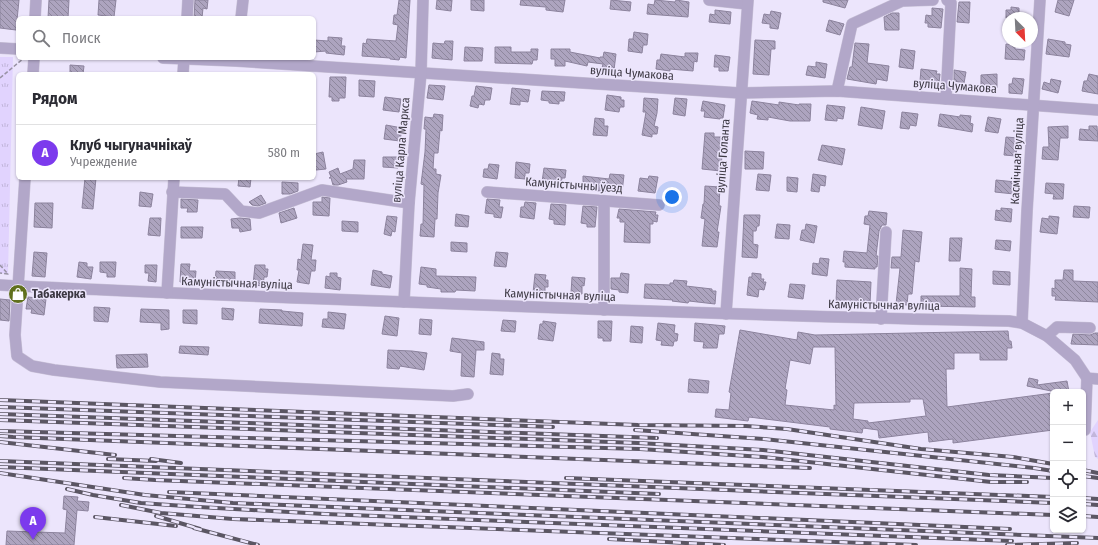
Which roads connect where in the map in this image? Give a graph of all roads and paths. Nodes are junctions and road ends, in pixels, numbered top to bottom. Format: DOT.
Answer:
graph roads {
  1 [pos="36,0"];
  2 [pos="188,0"];
  3 [pos="243,0"];
  4 [pos="423,0"];
  5 [pos="709,0"];
  6 [pos="933,0"];
  7 [pos="946,0"];
  8 [pos="1040,0"];
  9 [pos="748,2"];
  10 [pos="36,16"];
  11 [pos="187,16"];
  12 [pos="241,16"];
  13 [pos="0,48"];
  14 [pos="16,49"];
  15 [pos="22,60"];
  16 [pos="34,60"];
  17 [pos="184,60"];
  18 [pos="249,60"];
  19 [pos="33,72"];
  20 [pos="183,72"];
  21 [pos="421,73"];
  22 [pos="0,78"];
  23 [pos="837,91"];
  24 [pos="740,93"];
  25 [pos="946,99"];
  26 [pos="1033,106"];
  27 [pos="1098,110"];
  28 [pos="26,180"];
  29 [pos="174,180"];
  30 [pos="172,192"];
  31 [pos="487,192"];
  32 [pos="604,201"];
  33 [pos="409,204"];
  34 [pos="660,205"];
  35 [pos="886,232"];
  36 [pos="0,265"];
  37 [pos="0,273"];
  38 [pos="0,285"];
  39 [pos="18,286"];
  40 [pos="167,293"];
  41 [pos="404,302"];
  42 [pos="604,310"];
  43 [pos="726,314"];
  44 [pos="881,319"];
  45 [pos="1022,323"];
  46 [pos="1090,328"];
  47 [pos="1047,336"];
  48 [pos="1092,378"];
  49 [pos="468,394"];
  50 [pos="1086,425"];
  1 -- 10 [label="street"];
  2 -- 11 [label="street"];
  3 -- 12 [label="street"];
  4 -- 21 [label="street, вуліца Карла Маркса"];
  5 -- 9 [label="street"];
  6 -- 23 [label="street"];
  7 -- 25 [label="street"];
  8 -- 26 [label="street, Касмічная вуліца"];
  9 -- 24 [label="street, вуліца Голанта"];
  13 -- 14 [label="street"];
  15 -- 22 [label="path"];
  16 -- 19 [label="street"];
  17 -- 20 [label="street"];
  18 -- 21 [label="street, вуліца Чумакова"];
  21 -- 24 [label="street, вуліца Чумакова"];
  21 -- 33 [label="street, вуліца Карла Маркса"];
  23 -- 24 [label="street, вуліца Чумакова"];
  23 -- 25 [label="street, вуліца Чумакова"];
  24 -- 43 [label="street, вуліца Голанта"];
  25 -- 26 [label="street, вуліца Чумакова"];
  26 -- 27 [label="street, вуліца Чумакова"];
  26 -- 45 [label="street, Касмічная вуліца"];
  28 -- 39 [label="street"];
  29 -- 30 [label="street"];
  30 -- 33 [label="street"];
  30 -- 40 [label="street"];
  31 -- 32 [label="street, Камуністычны ўезд"];
  32 -- 34 [label="street, Камуністычны ўезд"];
  32 -- 42 [label="street"];
  33 -- 41 [label="street, вуліца Карла Маркса"];
  35 -- 44 [label="street"];
  36 -- 37 [label="path"];
  38 -- 39 [label="street, Камуністычная вуліца"];
  39 -- 40 [label="street, Камуністычная вуліца"];
  39 -- 49 [label="street"];
  40 -- 41 [label="street, Камуністычная вуліца"];
  41 -- 42 [label="street, Камуністычная вуліца"];
  42 -- 43 [label="street, Камуністычная вуліца"];
  43 -- 44 [label="street, Камуністычная вуліца"];
  44 -- 45 [label="street, Камуністычная вуліца"];
  45 -- 47 [label="street, Камуністычная вуліца"];
  46 -- 47 [label="street"];
  47 -- 48 [label="street, Камуністычная вуліца"];
  48 -- 50 [label="street"];
}
